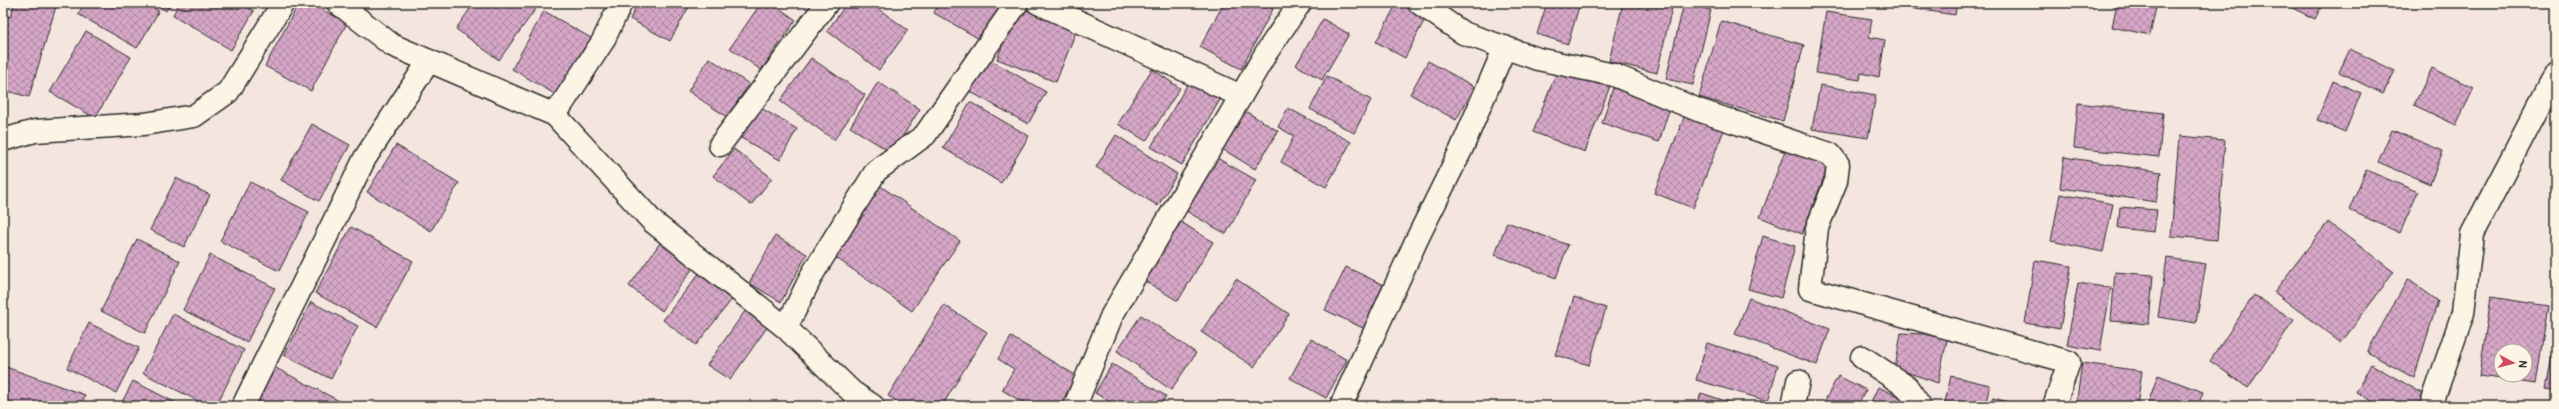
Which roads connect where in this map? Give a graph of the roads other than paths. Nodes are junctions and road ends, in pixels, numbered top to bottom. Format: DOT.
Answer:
graph roads {
  1 [pos="283,3"];
  2 [pos="338,3"];
  3 [pos="621,3"];
  4 [pos="827,3"];
  5 [pos="1017,3"];
  6 [pos="1038,3"];
  7 [pos="1300,3"];
  8 [pos="1419,3"];
  9 [pos="1505,47"];
  10 [pos="429,61"];
  11 [pos="2554,85"];
  12 [pos="1241,96"];
  13 [pos="555,115"];
  14 [pos="3,140"];
  15 [pos="720,145"];
  16 [pos="786,328"];
  17 [pos="1862,357"];
  18 [pos="1798,381"];
  19 [pos="243,406"];
  20 [pos="873,406"];
  21 [pos="1075,406"];
  22 [pos="1341,406"];
  23 [pos="1792,406"];
  24 [pos="1920,406"];
  25 [pos="2054,406"];
  26 [pos="2431,406"];
  1 -- 14 [label="street"];
  2 -- 10 [label="street"];
  3 -- 13 [label="street"];
  4 -- 15 [label="street"];
  5 -- 16 [label="street"];
  6 -- 12 [label="street"];
  7 -- 12 [label="street"];
  8 -- 9 [label="street"];
  9 -- 22 [label="street"];
  9 -- 25 [label="street"];
  10 -- 13 [label="street"];
  10 -- 19 [label="street"];
  11 -- 26 [label="street"];
  12 -- 21 [label="street"];
  13 -- 16 [label="street"];
  16 -- 20 [label="street"];
  17 -- 24 [label="street"];
  18 -- 23 [label="street"];
}
